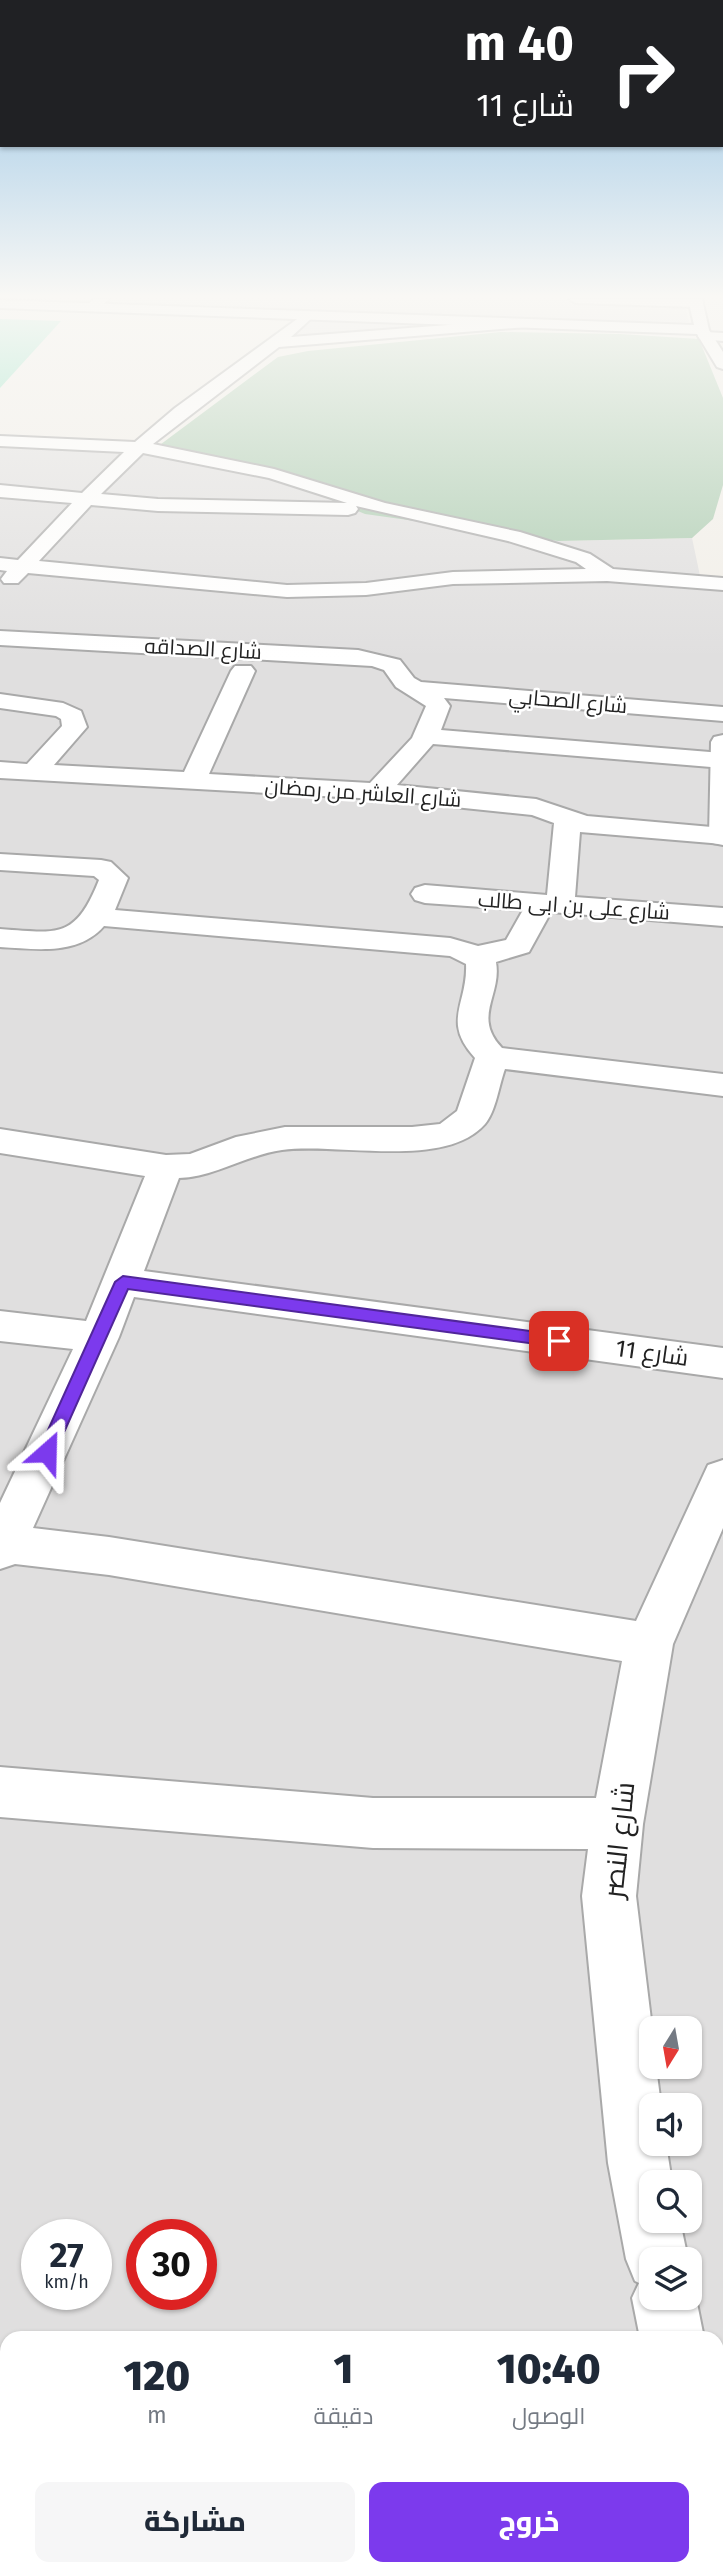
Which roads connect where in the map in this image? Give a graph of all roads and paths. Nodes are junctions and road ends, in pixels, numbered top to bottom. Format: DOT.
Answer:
graph roads {
  1 [pos="173,419"];
  2 [pos="0,442"];
  3 [pos="139,447"];
  4 [pos="0,491"];
  5 [pos="88,500"];
  6 [pos="381,508"];
  7 [pos="0,564"];
  8 [pos="23,566"];
  9 [pos="608,575"];
  10 [pos="723,584"];
  11 [pos="0,591"];
  12 [pos="0,638"];
  13 [pos="243,671"];
  14 [pos="407,681"];
  15 [pos="0,701"];
  16 [pos="723,715"];
  17 [pos="424,736"];
  18 [pos="723,742"];
  19 [pos="722,761"];
  20 [pos="0,770"];
  21 [pos="34,772"];
  22 [pos="192,782"];
  23 [pos="377,791"];
  24 [pos="568,818"];
  25 [pos="723,836"];
  26 [pos="0,862"];
  27 [pos="425,894"];
  28 [pos="551,904"];
  29 [pos="97,917"];
  30 [pos="723,917"];
  31 [pos="0,938"];
  32 [pos="476,955"];
  33 [pos="492,1057"];
  34 [pos="723,1085"];
  35 [pos="0,1141"];
  36 [pos="166,1167"];
  37 [pos="123,1282"];
  38 [pos="0,1326"];
  39 [pos="99,1337"];
  40 [pos="723,1363"];
  41 [pos="723,1478"];
  42 [pos="1,1545"];
  43 [pos="649,1644"];
  44 [pos="0,1792"];
  45 [pos="617,1824"];
  46 [pos="655,2247"];
  47 [pos="666,2310"];
  48 [pos="671,2331"];
  1 -- 3 [label="street"];
  2 -- 3 [label="street"];
  3 -- 5 [label="street"];
  3 -- 6 [label="street"];
  4 -- 5 [label="street"];
  5 -- 6 [label="street"];
  5 -- 8 [label="street"];
  6 -- 9 [label="street"];
  7 -- 8 [label="street"];
  8 -- 9 [label="street"];
  8 -- 11 [label="street"];
  9 -- 10 [label="street"];
  12 -- 14 [label="street, شارع الصداقه"];
  13 -- 22 [label="street"];
  14 -- 16 [label="street, شارع الصحابي"];
  14 -- 17 [label="street"];
  15 -- 21 [label="street"];
  17 -- 19 [label="street"];
  17 -- 23 [label="street"];
  18 -- 19 [label="street"];
  19 -- 25 [label="street"];
  20 -- 21 [label="street, شارع العاشر من رمضان"];
  21 -- 22 [label="street, شارع العاشر من رمضان"];
  22 -- 23 [label="street, شارع العاشر من رمضان"];
  23 -- 24 [label="street, شارع العاشر من رمضان"];
  24 -- 25 [label="street, شارع العاشر من رمضان"];
  24 -- 28 [label="street"];
  26 -- 29 [label="street"];
  27 -- 28 [label="street, شارع على بن ابى طالب"];
  28 -- 30 [label="street, شارع على بن ابى طالب"];
  28 -- 32 [label="street"];
  29 -- 31 [label="street"];
  29 -- 32 [label="street"];
  32 -- 33 [label="street"];
  33 -- 34 [label="street"];
  33 -- 36 [label="street"];
  35 -- 36 [label="street"];
  36 -- 37 [label="street"];
  37 -- 39 [label="street"];
  37 -- 40 [label="street, شارع 11"];
  38 -- 39 [label="street"];
  39 -- 42 [label="street"];
  41 -- 43 [label="street, شارع النصر"];
  42 -- 43 [label="street"];
  43 -- 45 [label="street, شارع النصر"];
  44 -- 45 [label="street"];
  45 -- 46 [label="street, شارع النصر"];
  47 -- 48 [label="street"];
}
